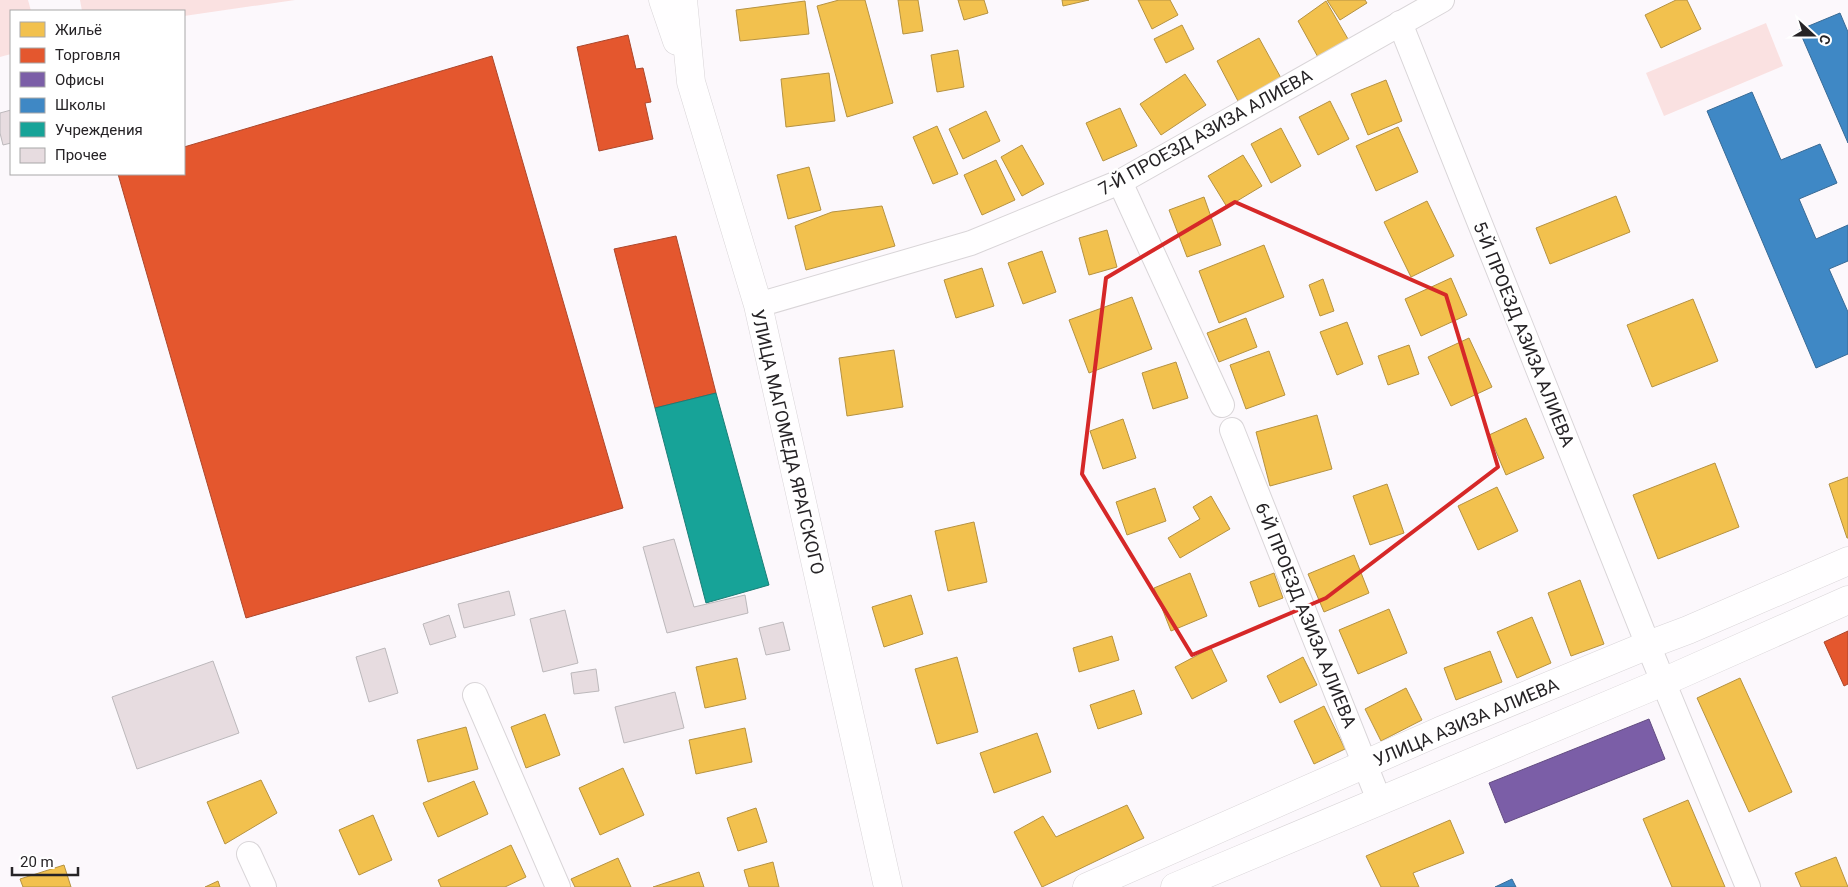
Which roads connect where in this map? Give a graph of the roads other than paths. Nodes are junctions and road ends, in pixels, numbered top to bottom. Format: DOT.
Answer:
graph roads {
  1 [pos="682,0"];
  2 [pos="1442,0"];
  3 [pos="1400,23"];
  4 [pos="1120,182"];
  5 [pos="758,305"];
  6 [pos="1222,404"];
  7 [pos="1232,430"];
  8 [pos="1848,561"];
  9 [pos="1848,600"];
  10 [pos="1648,645"];
  11 [pos="1663,682"];
  12 [pos="475,694"];
  13 [pos="1365,765"];
  14 [pos="1380,800"];
  15 [pos="249,854"];
  16 [pos="264,887"];
  17 [pos="558,887"];
  18 [pos="888,887"];
  19 [pos="1087,887"];
  20 [pos="1175,887"];
  21 [pos="1748,887"];
  1 -- 5 [label="main road, УЛИЦА МАГОМЕДА ЯРАГСКОГО"];
  2 -- 3 [label="street, 7-Й ПРОЕЗД АЗИЗА АЛИЕВА"];
  3 -- 4 [label="street, 7-Й ПРОЕЗД АЗИЗА АЛИЕВА"];
  3 -- 10 [label="street, 5-Й ПРОЕЗД АЗИЗА АЛИЕВА"];
  4 -- 5 [label="street, 7-Й ПРОЕЗД АЗИЗА АЛИЕВА"];
  4 -- 6 [label="street"];
  5 -- 18 [label="main road, УЛИЦА МАГОМЕДА ЯРАГСКОГО"];
  7 -- 13 [label="street, 6-Й ПРОЕЗД АЗИЗА АЛИЕВА"];
  8 -- 10 [label="main road, УЛИЦА АЗИЗА АЛИЕВА"];
  9 -- 11 [label="main road"];
  10 -- 11 [label="street, 5-Й ПРОЕЗД АЗИЗА АЛИЕВА"];
  10 -- 13 [label="main road, УЛИЦА АЗИЗА АЛИЕВА"];
  11 -- 14 [label="main road"];
  11 -- 21 [label="street, 5-Й ПРОЕЗД АЗИЗА АЛИЕВА"];
  12 -- 17 [label="street"];
  13 -- 14 [label="street, 6-Й ПРОЕЗД АЗИЗА АЛИЕВА"];
  13 -- 19 [label="main road, УЛИЦА АЗИЗА АЛИЕВА"];
  14 -- 20 [label="main road"];
  15 -- 16 [label="street"];
}
